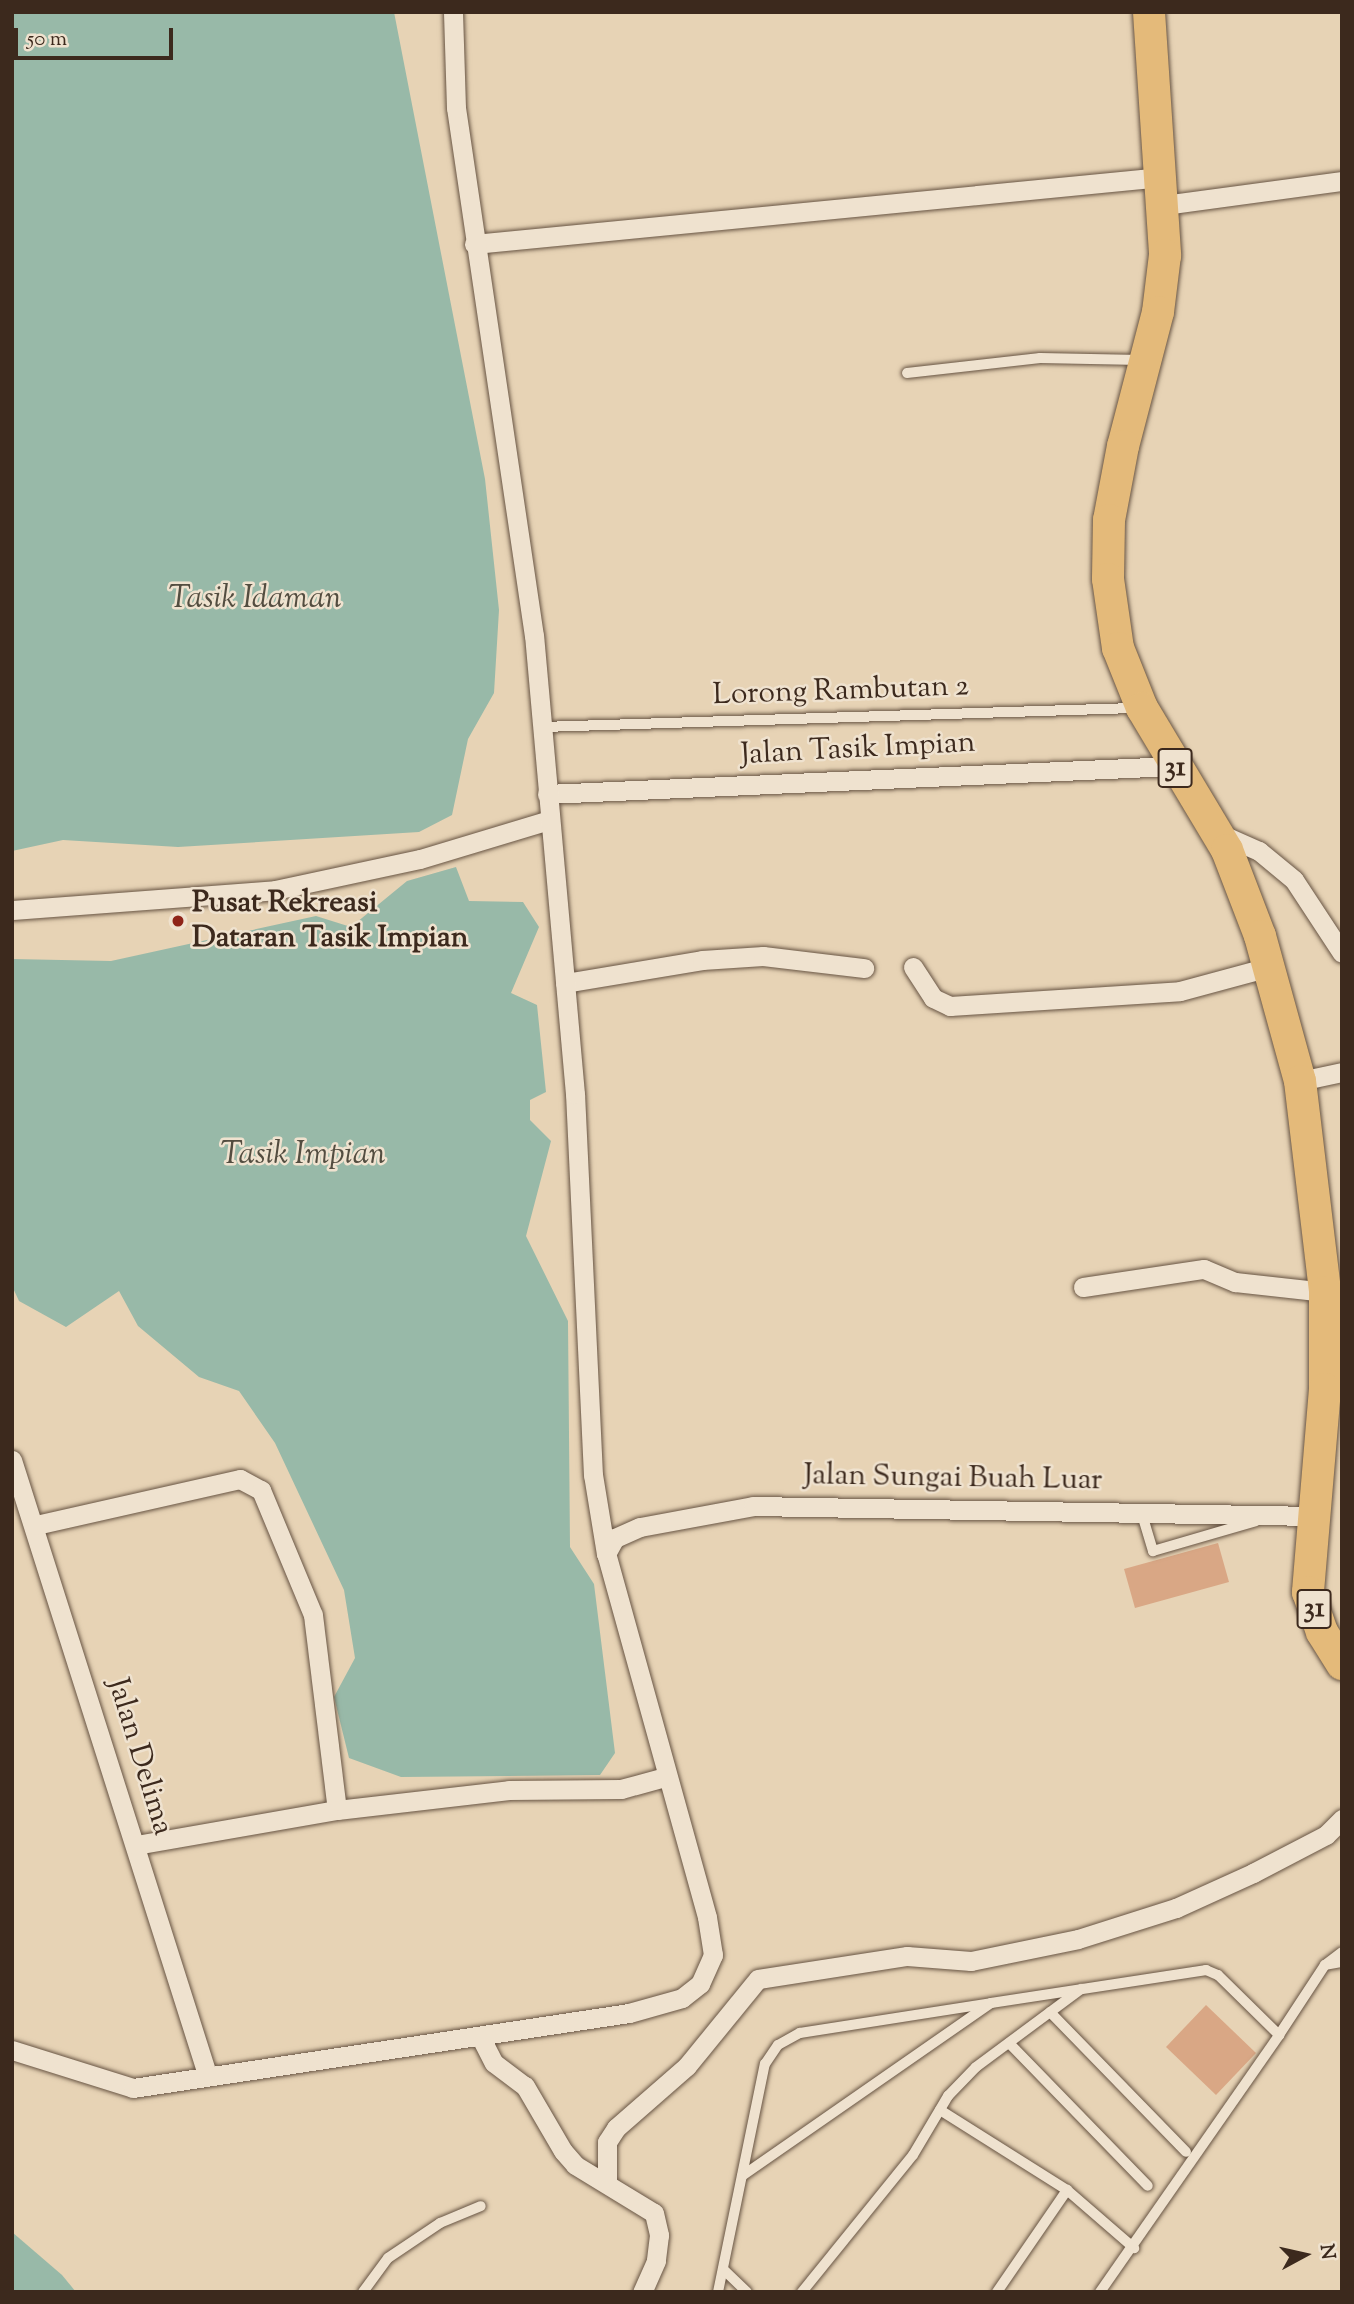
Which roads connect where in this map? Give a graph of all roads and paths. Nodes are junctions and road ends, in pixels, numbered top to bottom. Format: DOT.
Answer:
graph roads {
  1 [pos="453,12"];
  2 [pos="1149,12"];
  3 [pos="1342,181"];
  4 [pos="1163,191"];
  5 [pos="474,244"];
  6 [pos="1145,360"];
  7 [pos="906,373"];
  8 [pos="1142,708"];
  9 [pos="541,727"];
  10 [pos="1173,766"];
  11 [pos="547,794"];
  12 [pos="549,820"];
  13 [pos="1218,833"];
  14 [pos="12,910"];
  15 [pos="1342,953"];
  16 [pos="913,967"];
  17 [pos="1269,967"];
  18 [pos="864,968"];
  19 [pos="565,983"];
  20 [pos="1342,1072"];
  21 [pos="1300,1081"];
  22 [pos="1083,1287"];
  23 [pos="1325,1292"];
  24 [pos="1334,1338"];
  25 [pos="12,1460"];
  26 [pos="1141,1511"];
  27 [pos="1276,1515"];
  28 [pos="1312,1516"];
  29 [pos="36,1525"];
  30 [pos="1309,1548"];
  31 [pos="606,1554"];
  32 [pos="1342,1617"];
  33 [pos="1342,1664"];
  34 [pos="666,1777"];
  35 [pos="337,1810"];
  36 [pos="1342,1819"];
  37 [pos="136,1845"];
  38 [pos="1342,1952"];
  39 [pos="1342,1962"];
  40 [pos="1325,1965"];
  41 [pos="1082,1988"];
  42 [pos="991,2003"];
  43 [pos="1050,2012"];
  44 [pos="1279,2035"];
  45 [pos="480,2036"];
  46 [pos="1009,2043"];
  47 [pos="12,2050"];
  48 [pos="207,2074"];
  49 [pos="940,2110"];
  50 [pos="1186,2152"];
  51 [pos="742,2176"];
  52 [pos="607,2182"];
  53 [pos="1148,2186"];
  54 [pos="1067,2190"];
  55 [pos="481,2206"];
  56 [pos="1134,2248"];
  57 [pos="723,2269"];
  58 [pos="363,2292"];
  59 [pos="642,2292"];
  60 [pos="718,2292"];
  61 [pos="747,2292"];
  62 [pos="802,2292"];
  63 [pos="997,2292"];
  64 [pos="1100,2292"];
  1 -- 5 [label="street"];
  2 -- 4 [label="main road, 31"];
  3 -- 4 [label="street"];
  4 -- 5 [label="street"];
  4 -- 6 [label="main road, 31"];
  5 -- 9 [label="street"];
  6 -- 7 [label="lane"];
  6 -- 8 [label="main road, 31"];
  8 -- 9 [label="lane, Lorong Rambutan 2"];
  8 -- 10 [label="main road, 31"];
  9 -- 11 [label="street"];
  10 -- 11 [label="street, Jalan Tasik Impian"];
  10 -- 13 [label="main road, 31"];
  11 -- 12 [label="street"];
  12 -- 14 [label="street"];
  12 -- 19 [label="street"];
  13 -- 15 [label="street"];
  13 -- 17 [label="main road, 31"];
  16 -- 17 [label="street"];
  17 -- 21 [label="main road, 31"];
  18 -- 19 [label="street"];
  19 -- 31 [label="street"];
  20 -- 21 [label="street"];
  21 -- 23 [label="main road, 31"];
  22 -- 23 [label="street"];
  23 -- 24 [label="main road, 31"];
  24 -- 28 [label="main road, 31"];
  25 -- 29 [label="street, Jalan Delima"];
  26 -- 27 [label="street, Jalan Sungai Buah Luar"];
  26 -- 27 [label="lane"];
  26 -- 31 [label="street, Jalan Sungai Buah Luar"];
  27 -- 28 [label="street, Jalan Sungai Buah Luar"];
  28 -- 30 [label="main road, 31"];
  29 -- 35 [label="street"];
  29 -- 37 [label="street, Jalan Delima"];
  30 -- 32 [label="main road, 31"];
  30 -- 33 [label="main road, 31"];
  31 -- 34 [label="street"];
  34 -- 35 [label="street"];
  34 -- 45 [label="street"];
  35 -- 37 [label="street"];
  36 -- 52 [label="street"];
  37 -- 48 [label="street, Jalan Delima"];
  38 -- 40 [label="lane"];
  39 -- 40 [label="lane"];
  40 -- 44 [label="lane"];
  41 -- 42 [label="lane"];
  41 -- 43 [label="lane"];
  41 -- 44 [label="lane"];
  42 -- 51 [label="lane"];
  42 -- 51 [label="lane"];
  43 -- 46 [label="lane"];
  43 -- 50 [label="lane"];
  44 -- 56 [label="lane"];
  45 -- 48 [label="street"];
  45 -- 52 [label="street"];
  46 -- 49 [label="lane"];
  46 -- 53 [label="lane"];
  47 -- 48 [label="street"];
  49 -- 54 [label="lane"];
  49 -- 62 [label="lane"];
  51 -- 57 [label="lane"];
  52 -- 59 [label="street"];
  54 -- 56 [label="lane"];
  54 -- 63 [label="lane"];
  55 -- 58 [label="lane"];
  56 -- 64 [label="lane"];
  57 -- 60 [label="lane"];
  57 -- 61 [label="lane"];
}
